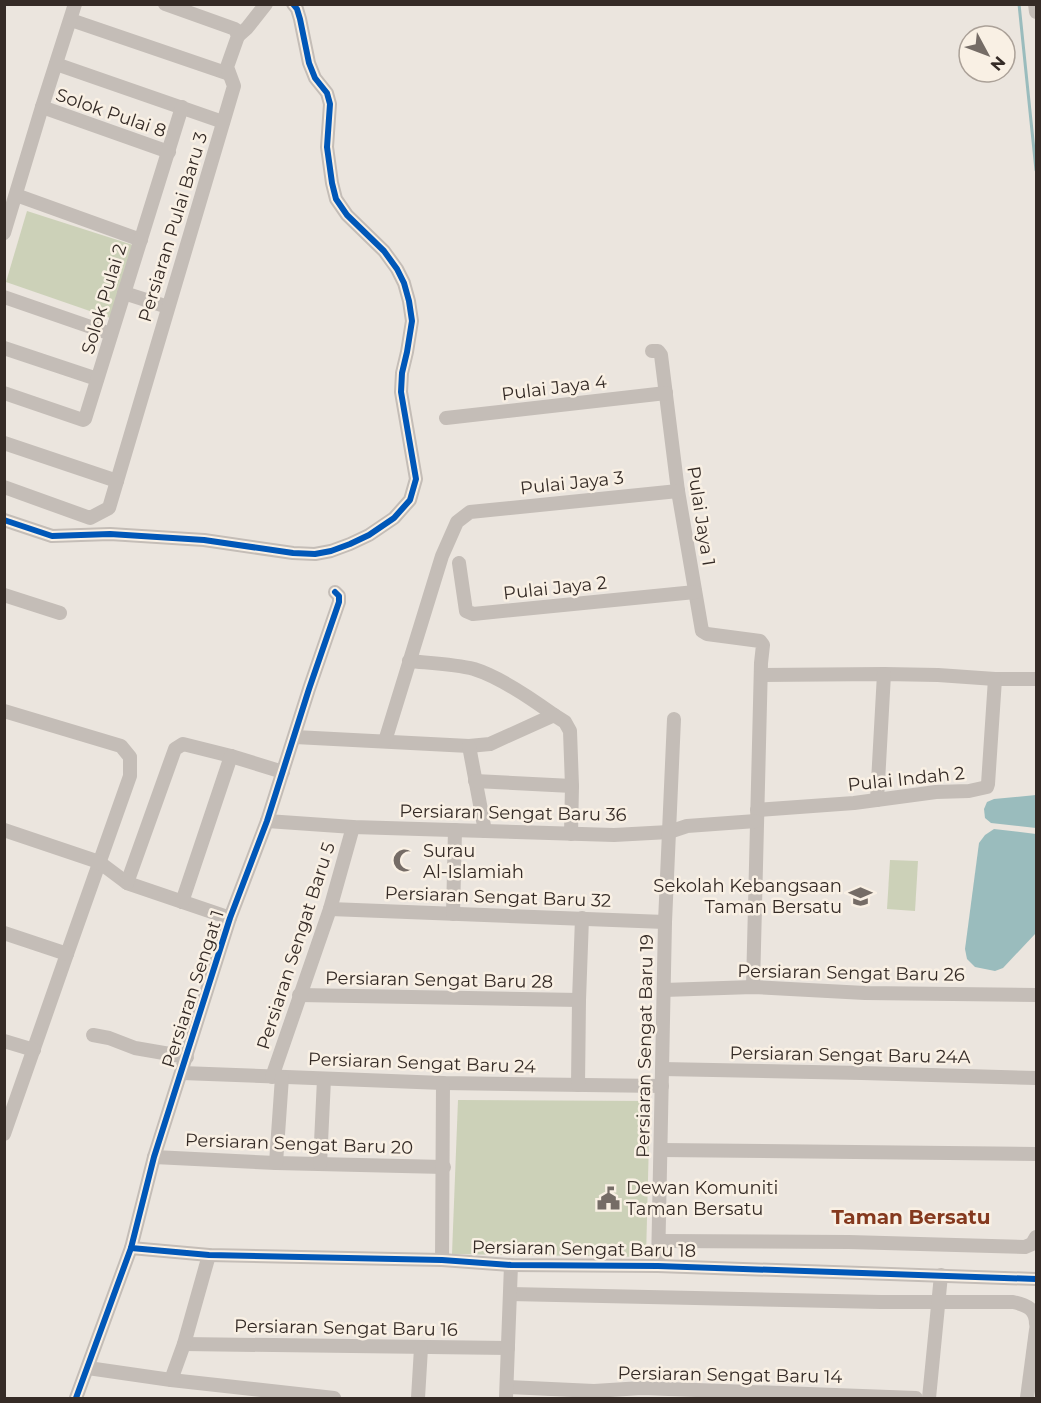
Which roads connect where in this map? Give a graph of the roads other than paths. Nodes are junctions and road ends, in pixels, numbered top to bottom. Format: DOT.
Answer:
graph roads {
  1 [pos="75,4"];
  2 [pos="165,4"];
  3 [pos="266,4"];
  4 [pos="293,4"];
  5 [pos="1035,4"];
  6 [pos="1036,12"];
  7 [pos="71,20"];
  8 [pos="238,36"];
  9 [pos="56,64"];
  10 [pos="229,74"];
  11 [pos="182,107"];
  12 [pos="42,108"];
  13 [pos="223,122"];
  14 [pos="168,152"];
  15 [pos="16,195"];
  16 [pos="4,233"];
  17 [pos="141,240"];
  18 [pos="124,293"];
  19 [pos="4,297"];
  20 [pos="168,307"];
  21 [pos="111,334"];
  22 [pos="4,348"];
  23 [pos="652,351"];
  24 [pos="97,379"];
  25 [pos="4,393"];
  26 [pos="666,393"];
  27 [pos="446,418"];
  28 [pos="4,442"];
  29 [pos="117,481"];
  30 [pos="4,487"];
  31 [pos="678,491"];
  32 [pos="4,520"];
  33 [pos="459,563"];
  34 [pos="335,592"];
  35 [pos="695,592"];
  36 [pos="4,595"];
  37 [pos="60,614"];
  38 [pos="409,660"];
  39 [pos="884,674"];
  40 [pos="761,675"];
  41 [pos="995,679"];
  42 [pos="1036,679"];
  43 [pos="4,711"];
  44 [pos="554,715"];
  45 [pos="674,719"];
  46 [pos="295,736"];
  47 [pos="385,741"];
  48 [pos="469,746"];
  49 [pos="231,756"];
  50 [pos="283,772"];
  51 [pos="475,781"];
  52 [pos="572,786"];
  53 [pos="877,800"];
  54 [pos="757,815"];
  55 [pos="267,821"];
  56 [pos="353,827"];
  57 [pos="4,830"];
  58 [pos="455,830"];
  59 [pos="485,831"];
  60 [pos="669,832"];
  61 [pos="571,834"];
  62 [pos="99,861"];
  63 [pos="127,883"];
  64 [pos="182,902"];
  65 [pos="330,909"];
  66 [pos="453,914"];
  67 [pos="230,918"];
  68 [pos="582,918"];
  69 [pos="665,922"];
  70 [pos="4,933"];
  71 [pos="67,954"];
  72 [pos="753,987"];
  73 [pos="664,990"];
  74 [pos="299,995"];
  75 [pos="1036,995"];
  76 [pos="579,1000"];
  77 [pos="93,1035"];
  78 [pos="4,1041"];
  79 [pos="34,1050"];
  80 [pos="187,1057"];
  81 [pos="662,1069"];
  82 [pos="182,1073"];
  83 [pos="277,1077"];
  84 [pos="324,1078"];
  85 [pos="1036,1078"];
  86 [pos="443,1083"];
  87 [pos="578,1084"];
  88 [pos="662,1086"];
  89 [pos="4,1134"];
  90 [pos="661,1150"];
  91 [pos="1036,1154"];
  92 [pos="154,1157"];
  93 [pos="276,1163"];
  94 [pos="320,1164"];
  95 [pos="444,1167"];
  96 [pos="659,1241"];
  97 [pos="1034,1241"];
  98 [pos="131,1248"];
  99 [pos="209,1255"];
  100 [pos="442,1260"];
  101 [pos="511,1265"];
  102 [pos="658,1266"];
  103 [pos="941,1275"];
  104 [pos="1036,1279"];
  105 [pos="510,1294"];
  106 [pos="938,1302"];
  107 [pos="1036,1324"];
  108 [pos="1036,1330"];
  109 [pos="184,1344"];
  110 [pos="421,1347"];
  111 [pos="508,1348"];
  112 [pos="88,1368"];
  113 [pos="171,1380"];
  114 [pos="506,1393"];
  115 [pos="682,1394"];
  116 [pos="594,1395"];
  117 [pos="834,1397"];
  118 [pos="76,1398"];
  119 [pos="334,1398"];
  120 [pos="418,1398"];
  121 [pos="916,1398"];
  122 [pos="929,1398"];
  123 [pos="1027,1398"];
  1 -- 7 [label="street"];
  2 -- 8 [label="street"];
  3 -- 8 [label="street"];
  4 -- 32 [label="street"];
  5 -- 6 [label="street"];
  7 -- 9 [label="street"];
  7 -- 10 [label="street"];
  8 -- 10 [label="street, Persiaran Pulai Baru 3"];
  9 -- 11 [label="street"];
  9 -- 12 [label="street"];
  10 -- 13 [label="street, Persiaran Pulai Baru 3"];
  11 -- 13 [label="street"];
  11 -- 14 [label="street, Solok Pulai 2"];
  12 -- 14 [label="street, Solok Pulai 8"];
  12 -- 15 [label="street"];
  13 -- 20 [label="street, Persiaran Pulai Baru 3"];
  14 -- 17 [label="street, Solok Pulai 2"];
  15 -- 16 [label="street"];
  15 -- 17 [label="street"];
  17 -- 18 [label="street, Solok Pulai 2"];
  18 -- 20 [label="street"];
  18 -- 21 [label="street, Solok Pulai 2"];
  19 -- 21 [label="street"];
  20 -- 29 [label="street, Persiaran Pulai Baru 3"];
  21 -- 24 [label="street, Solok Pulai 2"];
  22 -- 24 [label="street"];
  23 -- 26 [label="street, Pulai Jaya 1"];
  24 -- 25 [label="street, Solok Pulai 2"];
  26 -- 27 [label="street, Pulai Jaya 4"];
  26 -- 31 [label="street, Pulai Jaya 1"];
  28 -- 29 [label="street"];
  29 -- 30 [label="street, Persiaran Pulai Baru 3"];
  31 -- 35 [label="street, Pulai Jaya 1"];
  31 -- 38 [label="street, Pulai Jaya 3"];
  33 -- 35 [label="street, Pulai Jaya 2"];
  34 -- 46 [label="street, Persiaran Sengat 1"];
  35 -- 40 [label="street, Pulai Jaya 1"];
  36 -- 37 [label="street"];
  38 -- 44 [label="street"];
  38 -- 47 [label="street"];
  39 -- 40 [label="street"];
  39 -- 41 [label="street"];
  39 -- 53 [label="street"];
  40 -- 54 [label="street"];
  41 -- 42 [label="street"];
  41 -- 53 [label="street, Pulai Indah 2"];
  43 -- 62 [label="street"];
  44 -- 48 [label="street"];
  44 -- 52 [label="street"];
  45 -- 60 [label="street, Persiaran Sengat Baru 19"];
  46 -- 47 [label="street"];
  46 -- 50 [label="street, Persiaran Sengat 1"];
  47 -- 48 [label="street"];
  48 -- 51 [label="street"];
  49 -- 50 [label="street"];
  49 -- 63 [label="street"];
  49 -- 64 [label="street"];
  50 -- 55 [label="street, Persiaran Sengat 1"];
  51 -- 52 [label="street"];
  51 -- 59 [label="street"];
  52 -- 61 [label="street"];
  53 -- 54 [label="street, Pulai Indah 2"];
  54 -- 60 [label="street, Persiaran Sengat Baru 36"];
  54 -- 72 [label="street"];
  55 -- 56 [label="street, Persiaran Sengat Baru 36"];
  55 -- 67 [label="street, Persiaran Sengat 1"];
  56 -- 58 [label="street, Persiaran Sengat Baru 36"];
  56 -- 65 [label="street, Persiaran Sengat Baru 5"];
  57 -- 62 [label="street"];
  58 -- 59 [label="street, Persiaran Sengat Baru 36"];
  58 -- 66 [label="street"];
  59 -- 61 [label="street, Persiaran Sengat Baru 36"];
  60 -- 61 [label="street, Persiaran Sengat Baru 36"];
  60 -- 69 [label="street, Persiaran Sengat Baru 19"];
  62 -- 63 [label="street"];
  62 -- 71 [label="street"];
  63 -- 64 [label="street"];
  64 -- 67 [label="street"];
  65 -- 66 [label="street, Persiaran Sengat Baru 32"];
  65 -- 74 [label="street, Persiaran Sengat Baru 5"];
  66 -- 68 [label="street, Persiaran Sengat Baru 32"];
  67 -- 80 [label="street, Persiaran Sengat 1"];
  68 -- 69 [label="street, Persiaran Sengat Baru 32"];
  68 -- 76 [label="street"];
  69 -- 73 [label="street, Persiaran Sengat Baru 19"];
  70 -- 71 [label="street"];
  71 -- 79 [label="street"];
  72 -- 73 [label="street, Persiaran Sengat Baru 26"];
  72 -- 75 [label="street, Persiaran Sengat Baru 26"];
  73 -- 81 [label="street, Persiaran Sengat Baru 19"];
  74 -- 76 [label="street, Persiaran Sengat Baru 28"];
  74 -- 83 [label="street, Persiaran Sengat Baru 5"];
  76 -- 87 [label="street"];
  77 -- 80 [label="street"];
  78 -- 79 [label="street"];
  79 -- 89 [label="street"];
  80 -- 82 [label="street, Persiaran Sengat 1"];
  81 -- 85 [label="street, Persiaran Sengat Baru 24A"];
  81 -- 88 [label="street, Persiaran Sengat Baru 19"];
  82 -- 83 [label="street, Persiaran Sengat Baru 24"];
  82 -- 92 [label="street, Persiaran Sengat 1"];
  83 -- 84 [label="street, Persiaran Sengat Baru 24"];
  83 -- 93 [label="street, Persiaran Sengat Baru 5"];
  84 -- 86 [label="street, Persiaran Sengat Baru 24"];
  84 -- 94 [label="street"];
  86 -- 87 [label="street, Persiaran Sengat Baru 24"];
  86 -- 95 [label="street"];
  87 -- 88 [label="street, Persiaran Sengat Baru 24"];
  88 -- 90 [label="street, Persiaran Sengat Baru 19"];
  90 -- 91 [label="street"];
  90 -- 96 [label="street, Persiaran Sengat Baru 19"];
  92 -- 93 [label="street, Persiaran Sengat Baru 20"];
  92 -- 98 [label="street, Persiaran Sengat 1"];
  93 -- 94 [label="street, Persiaran Sengat Baru 20"];
  94 -- 95 [label="street, Persiaran Sengat Baru 20"];
  95 -- 100 [label="street"];
  96 -- 97 [label="street"];
  96 -- 102 [label="street, Persiaran Sengat Baru 19"];
  98 -- 99 [label="street, Persiaran Sengat Baru 18"];
  98 -- 112 [label="street, Persiaran Sengat 1"];
  99 -- 100 [label="street, Persiaran Sengat Baru 18"];
  99 -- 109 [label="street"];
  100 -- 101 [label="street, Persiaran Sengat Baru 18"];
  101 -- 102 [label="street, Persiaran Sengat Baru 18"];
  101 -- 105 [label="street"];
  102 -- 103 [label="street, Persiaran Sengat Baru 18"];
  103 -- 104 [label="street, Persiaran Sengat Baru 18"];
  103 -- 106 [label="street"];
  105 -- 106 [label="street"];
  105 -- 111 [label="street"];
  106 -- 107 [label="street"];
  106 -- 122 [label="street"];
  108 -- 123 [label="street"];
  109 -- 110 [label="street, Persiaran Sengat Baru 16"];
  109 -- 113 [label="street"];
  110 -- 111 [label="street, Persiaran Sengat Baru 16"];
  110 -- 120 [label="street"];
  111 -- 114 [label="street"];
  112 -- 113 [label="street"];
  112 -- 118 [label="street, Persiaran Sengat 1"];
  113 -- 119 [label="street"];
  114 -- 116 [label="street, Persiaran Sengat Baru 14"];
  115 -- 116 [label="street, Persiaran Sengat Baru 14"];
  115 -- 117 [label="street, Persiaran Sengat Baru 14"];
  117 -- 121 [label="street, Persiaran Sengat Baru 14"];
}
